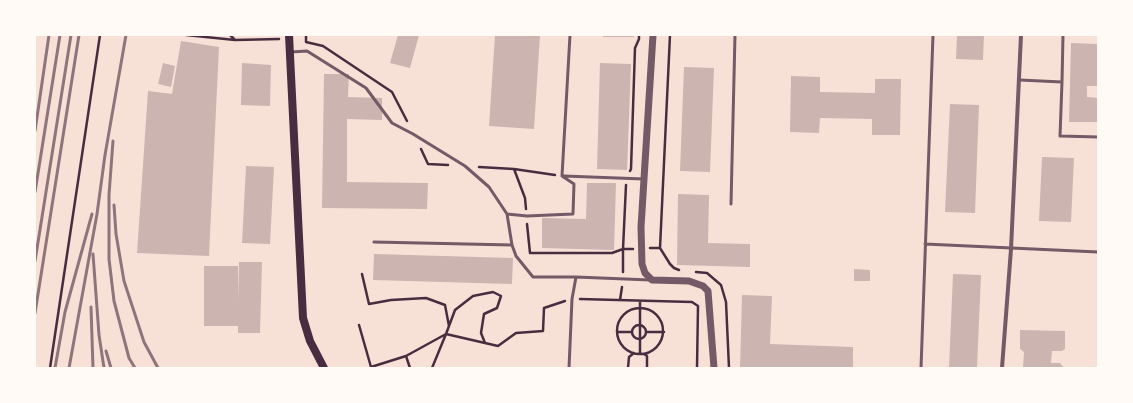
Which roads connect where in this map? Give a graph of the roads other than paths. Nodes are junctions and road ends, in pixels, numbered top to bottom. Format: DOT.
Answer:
graph roads {
  1 [pos="289,35"];
  2 [pos="570,35"];
  3 [pos="653,35"];
  4 [pos="735,35"];
  5 [pos="934,35"];
  6 [pos="1021,35"];
  7 [pos="1063,35"];
  8 [pos="290,52"];
  9 [pos="1020,80"];
  10 [pos="1062,82"];
  11 [pos="1098,137"];
  12 [pos="562,176"];
  13 [pos="644,179"];
  14 [pos="731,204"];
  15 [pos="507,214"];
  16 [pos="374,242"];
  17 [pos="925,244"];
  18 [pos="512,245"];
  19 [pos="1011,249"];
  20 [pos="1098,252"];
  21 [pos="576,277"];
  22 [pos="652,280"];
  23 [pos="324,368"];
  24 [pos="569,368"];
  25 [pos="714,368"];
  26 [pos="921,368"];
  27 [pos="1002,368"];
  1 -- 8 [label="main road"];
  2 -- 12 [label="lane"];
  3 -- 13 [label="street"];
  4 -- 14 [label="lane"];
  5 -- 17 [label="lane"];
  6 -- 9 [label="street"];
  7 -- 10 [label="lane"];
  8 -- 15 [label="lane"];
  8 -- 23 [label="main road"];
  9 -- 10 [label="lane"];
  9 -- 19 [label="street"];
  10 -- 11 [label="lane"];
  12 -- 13 [label="lane"];
  12 -- 15 [label="lane"];
  13 -- 22 [label="street"];
  15 -- 18 [label="lane"];
  16 -- 18 [label="lane"];
  17 -- 19 [label="lane"];
  17 -- 26 [label="lane"];
  18 -- 21 [label="lane"];
  19 -- 20 [label="lane"];
  19 -- 27 [label="street"];
  21 -- 22 [label="lane"];
  21 -- 24 [label="lane"];
  22 -- 25 [label="street"];
}
